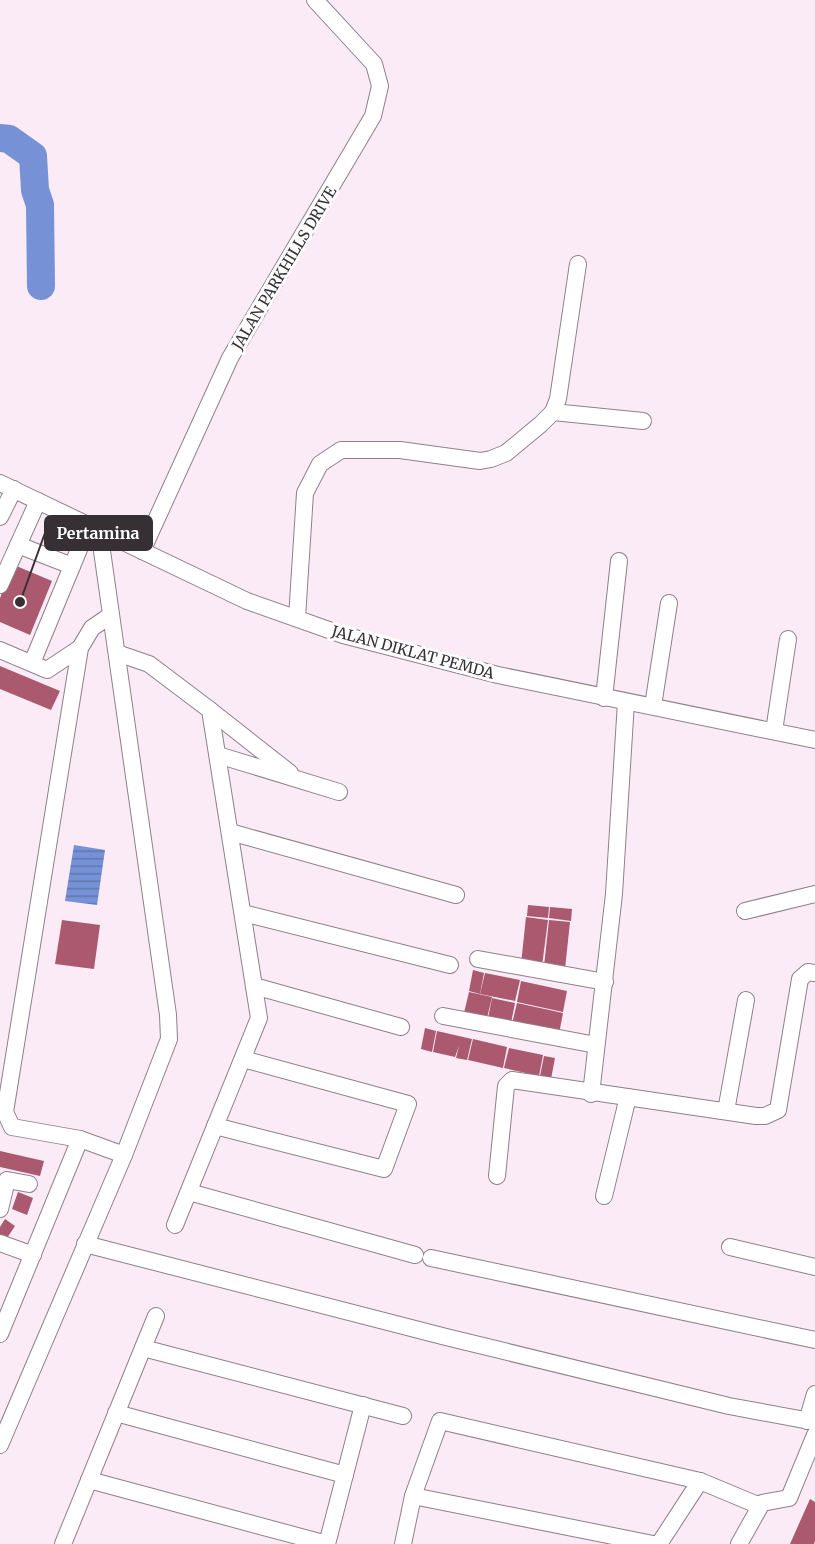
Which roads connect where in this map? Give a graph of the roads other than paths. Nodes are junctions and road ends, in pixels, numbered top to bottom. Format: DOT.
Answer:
graph roads {
  1 [pos="315,0"];
  2 [pos="578,264"];
  3 [pos="553,412"];
  4 [pos="643,421"];
  5 [pos="7,486"];
  6 [pos="38,501"];
  7 [pos="0,517"];
  8 [pos="94,528"];
  9 [pos="18,544"];
  10 [pos="142,550"];
  11 [pos="620,561"];
  12 [pos="72,566"];
  13 [pos="0,585"];
  14 [pos="669,603"];
  15 [pos="111,615"];
  16 [pos="297,618"];
  17 [pos="788,639"];
  18 [pos="80,648"];
  19 [pos="0,650"];
  20 [pos="117,653"];
  21 [pos="33,663"];
  22 [pos="604,698"];
  23 [pos="626,702"];
  24 [pos="653,706"];
  25 [pos="210,710"];
  26 [pos="774,731"];
  27 [pos="815,740"];
  28 [pos="218,755"];
  29 [pos="298,779"];
  30 [pos="339,792"];
  31 [pos="230,832"];
  32 [pos="815,894"];
  33 [pos="456,895"];
  34 [pos="745,911"];
  35 [pos="243,913"];
  36 [pos="478,959"];
  37 [pos="450,965"];
  38 [pos="815,973"];
  39 [pos="605,982"];
  40 [pos="254,986"];
  41 [pos="746,1000"];
  42 [pos="443,1016"];
  43 [pos="401,1027"];
  44 [pos="596,1045"];
  45 [pos="243,1059"];
  46 [pos="591,1094"];
  47 [pos="628,1097"];
  48 [pos="726,1111"];
  49 [pos="2,1112"];
  50 [pos="215,1126"];
  51 [pos="84,1141"];
  52 [pos="119,1153"];
  53 [pos="497,1176"];
  54 [pos="4,1179"];
  55 [pos="28,1184"];
  56 [pos="189,1192"];
  57 [pos="604,1196"];
  58 [pos="0,1209"];
  59 [pos="175,1226"];
  60 [pos="0,1243"];
  61 [pos="85,1244"];
  62 [pos="730,1247"];
  63 [pos="33,1255"];
  64 [pos="811,1264"];
  65 [pos="156,1316"];
  66 [pos="0,1334"];
  67 [pos="815,1340"];
  68 [pos="143,1348"];
  69 [pos="815,1394"];
  70 [pos="363,1405"];
  71 [pos="116,1413"];
  72 [pos="403,1416"];
  73 [pos="812,1426"];
  74 [pos="0,1445"];
  75 [pos="345,1475"];
  76 [pos="89,1480"];
  77 [pos="700,1481"];
  78 [pos="413,1496"];
  79 [pos="760,1506"];
  80 [pos="63,1544"];
  81 [pos="327,1544"];
  82 [pos="403,1544"];
  83 [pos="653,1544"];
  84 [pos="659,1544"];
  85 [pos="739,1544"];
  1 -- 10 [label="street, JALAN PARKHILLS DRIVE"];
  2 -- 3 [label="street"];
  3 -- 4 [label="street"];
  3 -- 16 [label="street"];
  5 -- 6 [label="street, JALAN DIKLAT PEMDA"];
  5 -- 7 [label="street"];
  6 -- 8 [label="street, JALAN DIKLAT PEMDA"];
  6 -- 9 [label="street"];
  8 -- 10 [label="street, JALAN DIKLAT PEMDA"];
  8 -- 12 [label="street"];
  8 -- 15 [label="street"];
  9 -- 12 [label="street"];
  9 -- 13 [label="street"];
  10 -- 16 [label="street, JALAN DIKLAT PEMDA"];
  11 -- 22 [label="street"];
  12 -- 21 [label="street"];
  14 -- 24 [label="street"];
  15 -- 18 [label="street"];
  15 -- 20 [label="street"];
  16 -- 22 [label="street, JALAN DIKLAT PEMDA"];
  17 -- 26 [label="street"];
  18 -- 21 [label="street"];
  18 -- 49 [label="street"];
  19 -- 21 [label="street"];
  20 -- 25 [label="street"];
  20 -- 52 [label="street"];
  22 -- 23 [label="street, JALAN DIKLAT PEMDA"];
  23 -- 24 [label="street, JALAN DIKLAT PEMDA"];
  23 -- 39 [label="street"];
  24 -- 26 [label="street, JALAN DIKLAT PEMDA"];
  25 -- 28 [label="street"];
  25 -- 29 [label="street"];
  26 -- 27 [label="street, JALAN DIKLAT PEMDA"];
  28 -- 29 [label="street"];
  28 -- 31 [label="street"];
  29 -- 30 [label="street"];
  31 -- 33 [label="street"];
  31 -- 35 [label="street"];
  32 -- 34 [label="street"];
  35 -- 37 [label="street"];
  35 -- 40 [label="street"];
  36 -- 39 [label="street"];
  38 -- 48 [label="street"];
  39 -- 44 [label="street"];
  40 -- 43 [label="street"];
  40 -- 45 [label="street"];
  41 -- 48 [label="street"];
  42 -- 44 [label="street"];
  44 -- 46 [label="street"];
  45 -- 50 [label="street"];
  45 -- 50 [label="street"];
  46 -- 47 [label="street"];
  46 -- 53 [label="street"];
  47 -- 48 [label="street"];
  47 -- 57 [label="street"];
  49 -- 51 [label="street"];
  50 -- 56 [label="street"];
  51 -- 52 [label="street"];
  51 -- 63 [label="street"];
  52 -- 61 [label="street"];
  54 -- 55 [label="street"];
  54 -- 58 [label="street"];
  56 -- 59 [label="street"];
  56 -- 67 [label="street"];
  60 -- 63 [label="street"];
  61 -- 73 [label="street"];
  61 -- 74 [label="street"];
  62 -- 64 [label="street"];
  63 -- 66 [label="street"];
  65 -- 68 [label="street"];
  68 -- 70 [label="street"];
  68 -- 71 [label="street"];
  69 -- 73 [label="street"];
  70 -- 72 [label="street"];
  70 -- 75 [label="street"];
  71 -- 75 [label="street"];
  71 -- 76 [label="street"];
  73 -- 79 [label="street"];
  75 -- 81 [label="street"];
  76 -- 80 [label="street"];
  76 -- 81 [label="street"];
  77 -- 78 [label="street"];
  77 -- 79 [label="street"];
  77 -- 84 [label="street"];
  78 -- 82 [label="street"];
  78 -- 83 [label="street"];
  79 -- 85 [label="street"];
}
